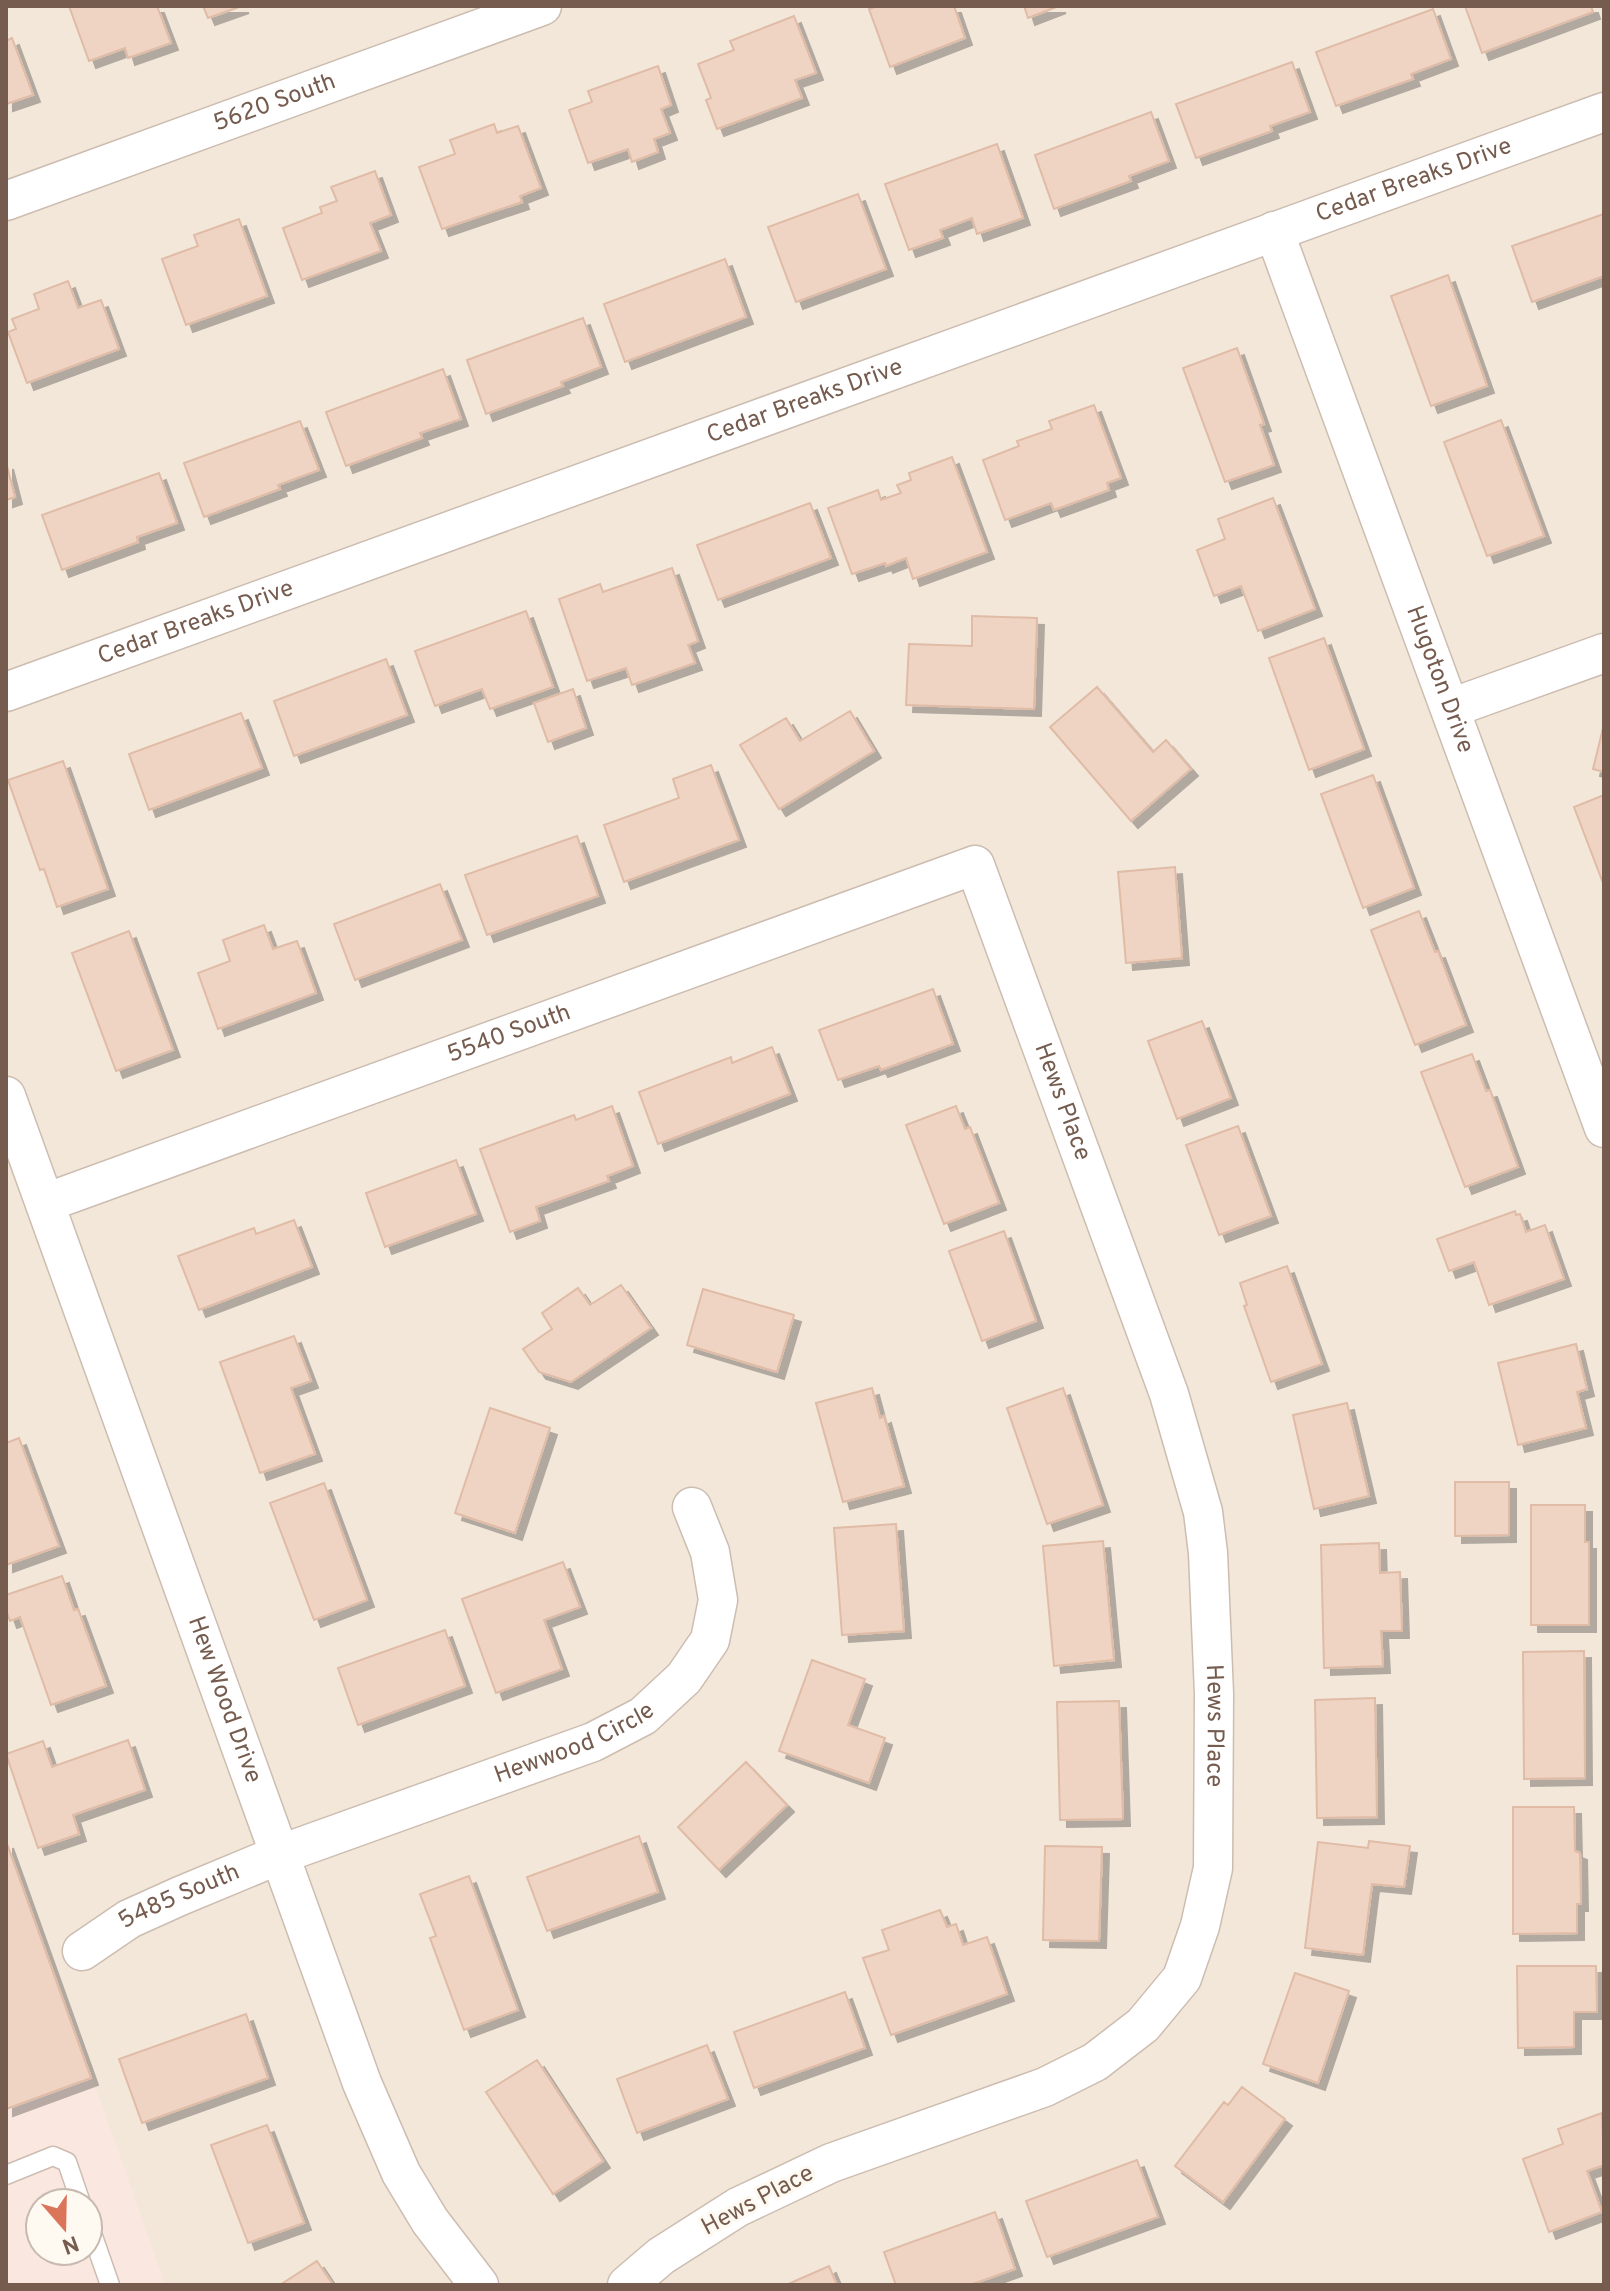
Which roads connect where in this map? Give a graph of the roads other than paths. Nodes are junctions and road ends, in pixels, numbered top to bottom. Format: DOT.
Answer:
graph roads {
  1 [pos="542,6"];
  2 [pos="1604,112"];
  3 [pos="6,201"];
  4 [pos="1274,231"];
  5 [pos="1604,653"];
  6 [pos="6,692"];
  7 [pos="1451,708"];
  8 [pos="975,865"];
  9 [pos="6,1096"];
  10 [pos="1604,1128"];
  11 [pos="45,1203"];
  12 [pos="692,1507"];
  13 [pos="281,1854"];
  14 [pos="82,1951"];
  15 [pos="6,2175"];
  16 [pos="76,2187"];
  17 [pos="479,2285"];
  18 [pos="627,2285"];
  1 -- 3 [label="street, 5620 South"];
  2 -- 4 [label="street, Cedar Breaks Drive"];
  4 -- 6 [label="street, Cedar Breaks Drive"];
  4 -- 7 [label="street, Hugoton Drive"];
  5 -- 7 [label="street"];
  7 -- 10 [label="street, Hugoton Drive"];
  8 -- 11 [label="street, 5540 South"];
  8 -- 18 [label="street, Hews Place"];
  9 -- 11 [label="street, Hew Wood Drive"];
  11 -- 13 [label="street, Hew Wood Drive"];
  12 -- 13 [label="street, Hewwood Circle"];
  13 -- 14 [label="street, 5485 South"];
  13 -- 17 [label="street, Hew Wood Drive"];
  15 -- 16 [label="lane"];
}
